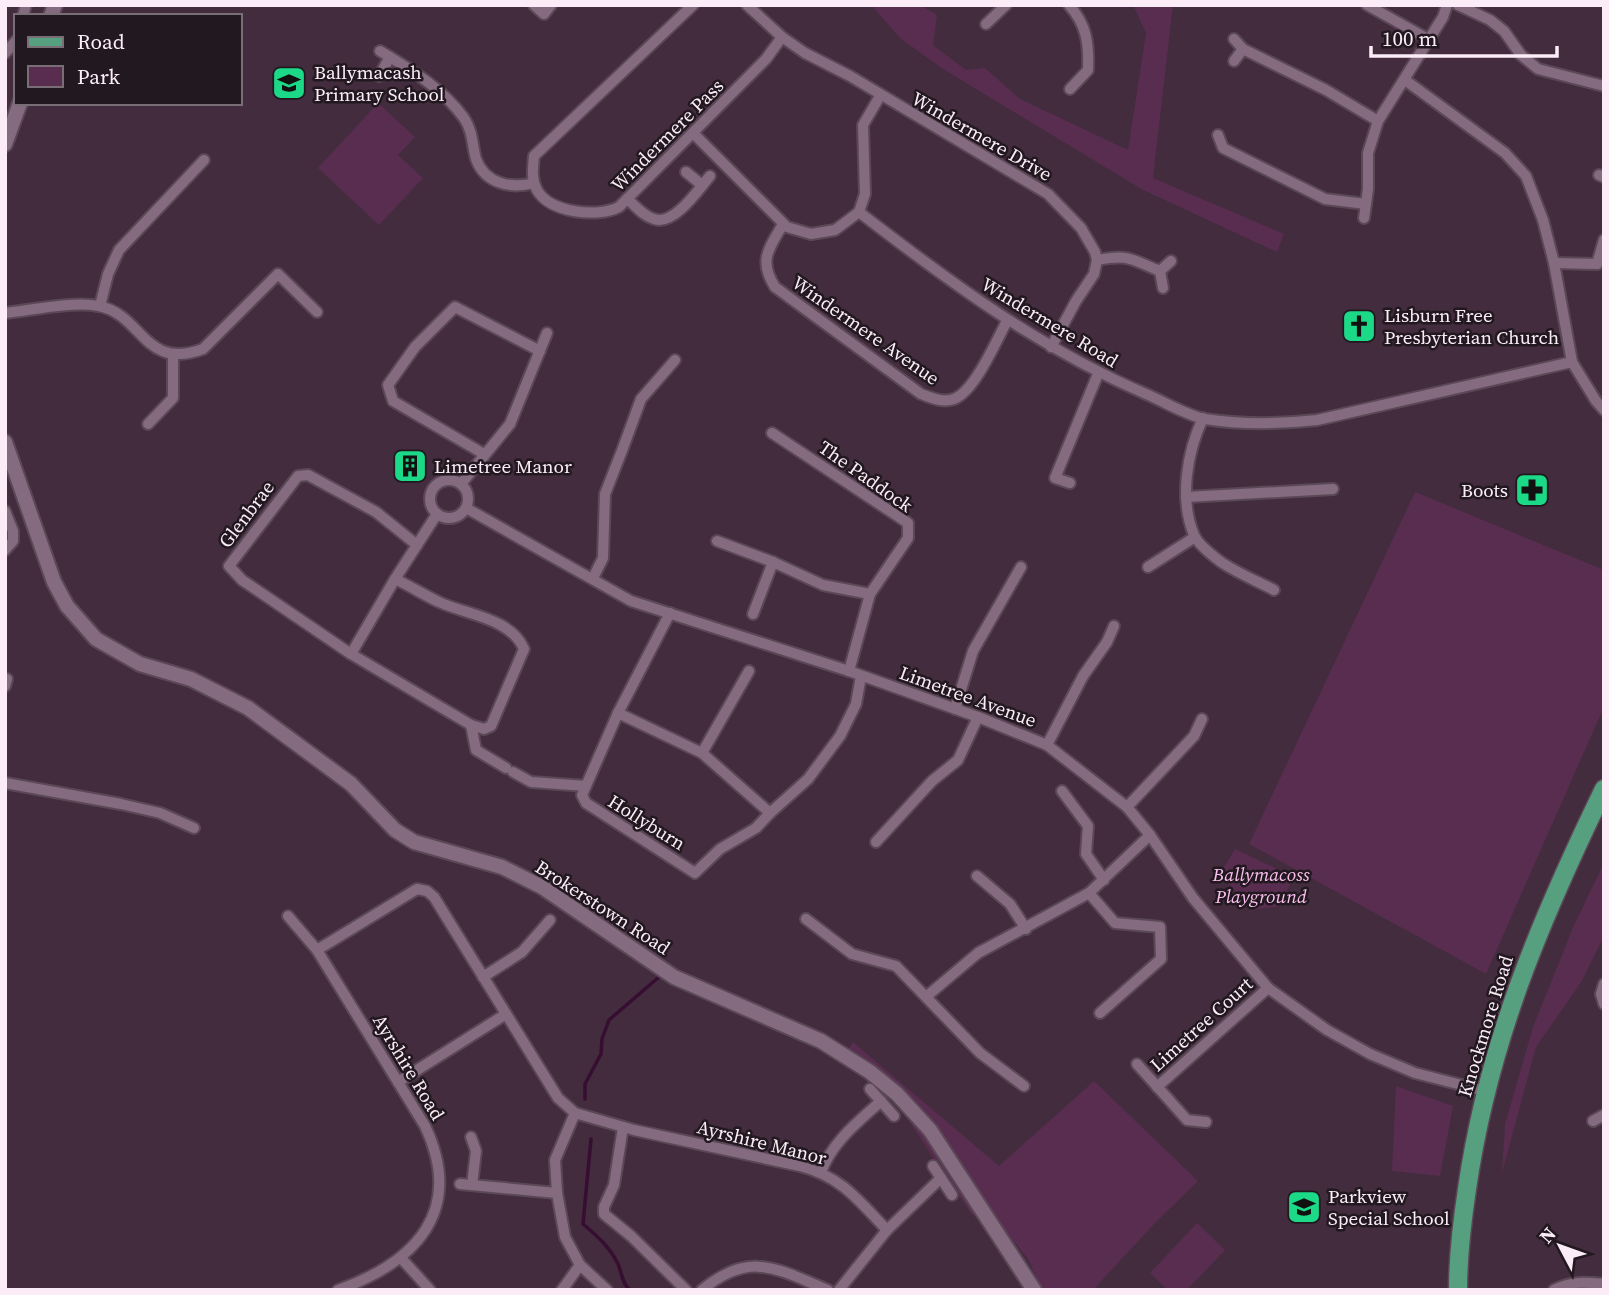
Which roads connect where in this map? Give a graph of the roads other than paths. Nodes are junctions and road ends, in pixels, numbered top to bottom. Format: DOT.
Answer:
graph roads {
  1 [pos="534,5"];
  2 [pos="551,5"];
  3 [pos="694,5"];
  4 [pos="747,5"];
  5 [pos="1006,5"];
  6 [pos="1069,5"];
  7 [pos="1367,5"];
  8 [pos="1447,5"];
  9 [pos="1458,5"];
  10 [pos="986,24"];
  11 [pos="782,37"];
  12 [pos="1234,39"];
  13 [pos="1428,39"];
  14 [pos="1243,48"];
  15 [pos="1234,61"];
  16 [pos="379,76"];
  17 [pos="1405,80"];
  18 [pos="1604,86"];
  19 [pos="1070,89"];
  20 [pos="880,96"];
  21 [pos="19,105"];
  22 [pos="1378,121"];
  23 [pos="693,133"];
  24 [pos="1218,135"];
  25 [pos="5,144"];
  26 [pos="204,160"];
  27 [pos="687,172"];
  28 [pos="710,176"];
  29 [pos="533,178"];
  30 [pos="702,185"];
  31 [pos="627,199"];
  32 [pos="1366,204"];
  33 [pos="859,212"];
  34 [pos="1364,218"];
  35 [pos="783,224"];
  36 [pos="1604,240"];
  37 [pos="1097,260"];
  38 [pos="1171,261"];
  39 [pos="1554,263"];
  40 [pos="1160,271"];
  41 [pos="1163,288"];
  42 [pos="100,306"];
  43 [pos="317,312"];
  44 [pos="5,313"];
  45 [pos="1007,321"];
  46 [pos="547,333"];
  47 [pos="1051,347"];
  48 [pos="540,351"];
  49 [pos="173,355"];
  50 [pos="675,360"];
  51 [pos="1572,362"];
  52 [pos="1098,374"];
  53 [pos="1604,410"];
  54 [pos="1203,418"];
  55 [pos="148,424"];
  56 [pos="772,433"];
  57 [pos="5,443"];
  58 [pos="484,454"];
  59 [pos="1070,483"];
  60 [pos="461,484"];
  61 [pos="1333,489"];
  62 [pos="1186,497"];
  63 [pos="466,508"];
  64 [pos="5,511"];
  65 [pos="437,514"];
  66 [pos="1195,537"];
  67 [pos="717,541"];
  68 [pos="417,545"];
  69 [pos="5,550"];
  70 [pos="773,562"];
  71 [pos="1021,566"];
  72 [pos="1148,567"];
  73 [pos="593,578"];
  74 [pos="395,579"];
  75 [pos="1274,590"];
  76 [pos="870,594"];
  77 [pos="670,613"];
  78 [pos="753,614"];
  79 [pos="1114,626"];
  80 [pos="351,654"];
  81 [pos="749,671"];
  82 [pos="849,671"];
  83 [pos="861,676"];
  84 [pos="955,709"];
  85 [pos="618,713"];
  86 [pos="978,717"];
  87 [pos="1202,719"];
  88 [pos="471,725"];
  89 [pos="1047,745"];
  90 [pos="702,753"];
  91 [pos="5,783"];
  92 [pos="586,786"];
  93 [pos="1062,791"];
  94 [pos="1603,795"];
  95 [pos="1127,807"];
  96 [pos="770,813"];
  97 [pos="194,828"];
  98 [pos="1150,835"];
  99 [pos="876,842"];
  100 [pos="977,877"];
  101 [pos="1104,880"];
  102 [pos="1089,893"];
  103 [pos="288,916"];
  104 [pos="806,919"];
  105 [pos="550,920"];
  106 [pos="1026,929"];
  107 [pos="317,950"];
  108 [pos="483,977"];
  109 [pos="1604,984"];
  110 [pos="1268,988"];
  111 [pos="926,996"];
  112 [pos="1604,1004"];
  113 [pos="1100,1013"];
  114 [pos="506,1014"];
  115 [pos="1137,1064"];
  116 [pos="398,1082"];
  117 [pos="1024,1086"];
  118 [pos="1157,1087"];
  119 [pos="870,1089"];
  120 [pos="1485,1091"];
  121 [pos="881,1101"];
  122 [pos="575,1113"];
  123 [pos="1604,1115"];
  124 [pos="894,1116"];
  125 [pos="1593,1121"];
  126 [pos="1206,1122"];
  127 [pos="624,1127"];
  128 [pos="471,1137"];
  129 [pos="933,1166"];
  130 [pos="821,1172"];
  131 [pos="941,1178"];
  132 [pos="460,1184"];
  133 [pos="472,1185"];
  134 [pos="556,1193"];
  135 [pos="952,1195"];
  136 [pos="887,1230"];
  137 [pos="401,1258"];
  138 [pos="580,1265"];
  139 [pos="1604,1284"];
  140 [pos="338,1290"];
  141 [pos="430,1290"];
  142 [pos="562,1290"];
  143 [pos="607,1290"];
  144 [pos="686,1290"];
  145 [pos="702,1290"];
  146 [pos="828,1290"];
  147 [pos="839,1290"];
  148 [pos="1034,1290"];
  149 [pos="1458,1290"];
  150 [pos="1554,1290"];
  1 -- 2 [label="street"];
  3 -- 29 [label="street"];
  4 -- 11 [label="street, Windermere Drive"];
  5 -- 10 [label="street"];
  6 -- 19 [label="street"];
  7 -- 13 [label="street"];
  8 -- 13 [label="street"];
  9 -- 18 [label="street"];
  11 -- 20 [label="street, Windermere Drive"];
  11 -- 23 [label="street, Windermere Pass"];
  12 -- 14 [label="street"];
  13 -- 17 [label="street"];
  14 -- 15 [label="street"];
  14 -- 22 [label="street"];
  16 -- 29 [label="street"];
  17 -- 22 [label="street"];
  17 -- 39 [label="street"];
  20 -- 33 [label="street"];
  20 -- 37 [label="street, Windermere Drive"];
  21 -- 25 [label="street"];
  22 -- 32 [label="street"];
  23 -- 31 [label="street, Windermere Pass"];
  23 -- 35 [label="street"];
  24 -- 32 [label="street"];
  26 -- 42 [label="street"];
  27 -- 30 [label="street"];
  28 -- 30 [label="street"];
  29 -- 31 [label="street, Windermere Pass"];
  30 -- 31 [label="street"];
  32 -- 34 [label="street"];
  33 -- 35 [label="street"];
  33 -- 45 [label="street, Windermere Road"];
  35 -- 45 [label="street, Windermere Avenue"];
  36 -- 39 [label="street"];
  37 -- 40 [label="street"];
  37 -- 47 [label="street"];
  38 -- 40 [label="street"];
  39 -- 51 [label="street"];
  40 -- 41 [label="street"];
  42 -- 44 [label="street"];
  42 -- 49 [label="street"];
  43 -- 49 [label="street"];
  45 -- 47 [label="street, Windermere Road"];
  46 -- 48 [label="street"];
  47 -- 52 [label="street, Windermere Road"];
  48 -- 58 [label="street"];
  48 -- 58 [label="street"];
  49 -- 55 [label="street"];
  50 -- 73 [label="street"];
  51 -- 53 [label="street"];
  51 -- 54 [label="street, Windermere Road"];
  52 -- 54 [label="street, Windermere Road"];
  52 -- 59 [label="street"];
  54 -- 62 [label="street"];
  56 -- 76 [label="street, The Paddock"];
  57 -- 148 [label="street, Brokerstown Road"];
  58 -- 60 [label="street"];
  60 -- 63 [label="street"];
  60 -- 65 [label="street"];
  61 -- 62 [label="street"];
  62 -- 66 [label="street"];
  63 -- 65 [label="street"];
  63 -- 73 [label="street, Limetree Avenue"];
  64 -- 69 [label="street"];
  65 -- 68 [label="street"];
  66 -- 72 [label="street"];
  66 -- 75 [label="street"];
  67 -- 70 [label="street"];
  68 -- 74 [label="street"];
  68 -- 80 [label="street, Glenbrae"];
  70 -- 76 [label="street"];
  70 -- 78 [label="street"];
  71 -- 84 [label="street"];
  73 -- 77 [label="street, Limetree Avenue"];
  74 -- 80 [label="street"];
  74 -- 88 [label="street"];
  76 -- 82 [label="street, The Paddock"];
  77 -- 82 [label="street, Limetree Avenue"];
  77 -- 85 [label="street, Hollyburn"];
  79 -- 89 [label="street"];
  80 -- 88 [label="street, Glenbrae"];
  81 -- 90 [label="street"];
  82 -- 83 [label="street, Limetree Avenue"];
  83 -- 84 [label="street, Limetree Avenue"];
  83 -- 96 [label="street, Hollyburn"];
  84 -- 86 [label="street, Limetree Avenue"];
  85 -- 90 [label="street"];
  85 -- 92 [label="street, Hollyburn"];
  86 -- 89 [label="street, Limetree Avenue"];
  86 -- 99 [label="street"];
  87 -- 95 [label="street"];
  88 -- 92 [label="street, Hollyburn"];
  89 -- 95 [label="street, Limetree Avenue"];
  90 -- 96 [label="street"];
  91 -- 97 [label="street"];
  92 -- 96 [label="street, Hollyburn"];
  93 -- 101 [label="street"];
  94 -- 120 [label="main road, Knockmore Road"];
  95 -- 98 [label="street, Limetree Avenue"];
  98 -- 101 [label="street"];
  98 -- 110 [label="street, Limetree Avenue"];
  100 -- 106 [label="street"];
  101 -- 102 [label="street"];
  102 -- 106 [label="street"];
  102 -- 113 [label="street"];
  103 -- 107 [label="street, Ayrshire Road"];
  104 -- 111 [label="street"];
  105 -- 108 [label="street"];
  106 -- 111 [label="street"];
  107 -- 108 [label="street"];
  107 -- 116 [label="street, Ayrshire Road"];
  108 -- 114 [label="street"];
  109 -- 112 [label="street"];
  110 -- 118 [label="street, Limetree Court"];
  110 -- 120 [label="street, Limetree Avenue"];
  111 -- 117 [label="street"];
  114 -- 116 [label="street"];
  114 -- 122 [label="street"];
  115 -- 118 [label="street, Limetree Court"];
  116 -- 137 [label="street, Ayrshire Road"];
  118 -- 126 [label="street, Limetree Court"];
  119 -- 121 [label="street"];
  120 -- 149 [label="main road, Knockmore Road"];
  121 -- 124 [label="street"];
  121 -- 130 [label="street"];
  122 -- 127 [label="street, Ayrshire Manor"];
  122 -- 134 [label="street"];
  123 -- 125 [label="street"];
  127 -- 130 [label="street, Ayrshire Manor"];
  127 -- 144 [label="street"];
  128 -- 133 [label="street"];
  129 -- 131 [label="street"];
  130 -- 136 [label="street, Ayrshire Manor"];
  131 -- 135 [label="street"];
  131 -- 136 [label="street"];
  132 -- 133 [label="street"];
  133 -- 134 [label="street"];
  134 -- 138 [label="street"];
  136 -- 147 [label="street"];
  137 -- 140 [label="street, Ayrshire Road"];
  137 -- 141 [label="street"];
  138 -- 142 [label="street"];
  138 -- 143 [label="street"];
  139 -- 150 [label="street"];
  145 -- 146 [label="street"];
}
